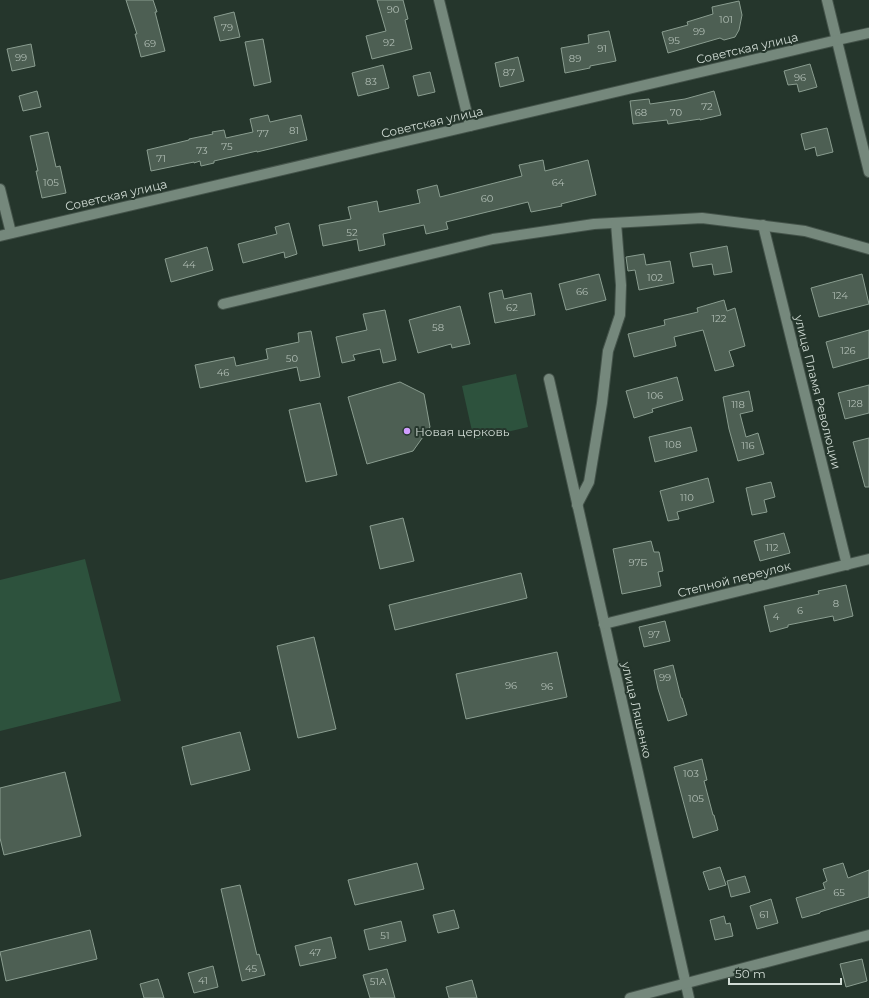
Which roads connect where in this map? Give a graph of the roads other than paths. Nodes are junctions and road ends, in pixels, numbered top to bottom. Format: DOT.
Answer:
graph roads {
  1 [pos="439,0"];
  2 [pos="827,0"];
  3 [pos="869,33"];
  4 [pos="837,40"];
  5 [pos="470,126"];
  6 [pos="869,172"];
  7 [pos="0,189"];
  8 [pos="616,223"];
  9 [pos="763,225"];
  10 [pos="11,233"];
  11 [pos="0,236"];
  12 [pos="869,249"];
  13 [pos="223,304"];
  14 [pos="549,379"];
  15 [pos="577,505"];
  16 [pos="869,559"];
  17 [pos="847,565"];
  18 [pos="604,624"];
  19 [pos="869,935"];
  20 [pos="686,984"];
  21 [pos="630,998"];
  22 [pos="689,998"];
  1 -- 5 [label="street"];
  2 -- 4 [label="street"];
  3 -- 4 [label="street, Советская улица"];
  4 -- 5 [label="street, Советская улица"];
  4 -- 6 [label="street"];
  5 -- 10 [label="street, Советская улица"];
  7 -- 10 [label="street"];
  8 -- 9 [label="street"];
  8 -- 13 [label="street"];
  8 -- 15 [label="street"];
  9 -- 12 [label="street"];
  9 -- 17 [label="street, улица Пламя Революции"];
  10 -- 11 [label="street, Советская улица"];
  14 -- 15 [label="street, улица Ляшенко"];
  15 -- 18 [label="street, улица Ляшенко"];
  16 -- 17 [label="street, Степной переулок"];
  17 -- 18 [label="street, Степной переулок"];
  18 -- 20 [label="street, улица Ляшенко"];
  19 -- 20 [label="street"];
  20 -- 21 [label="street"];
  20 -- 22 [label="street, улица Ляшенко"];
}
